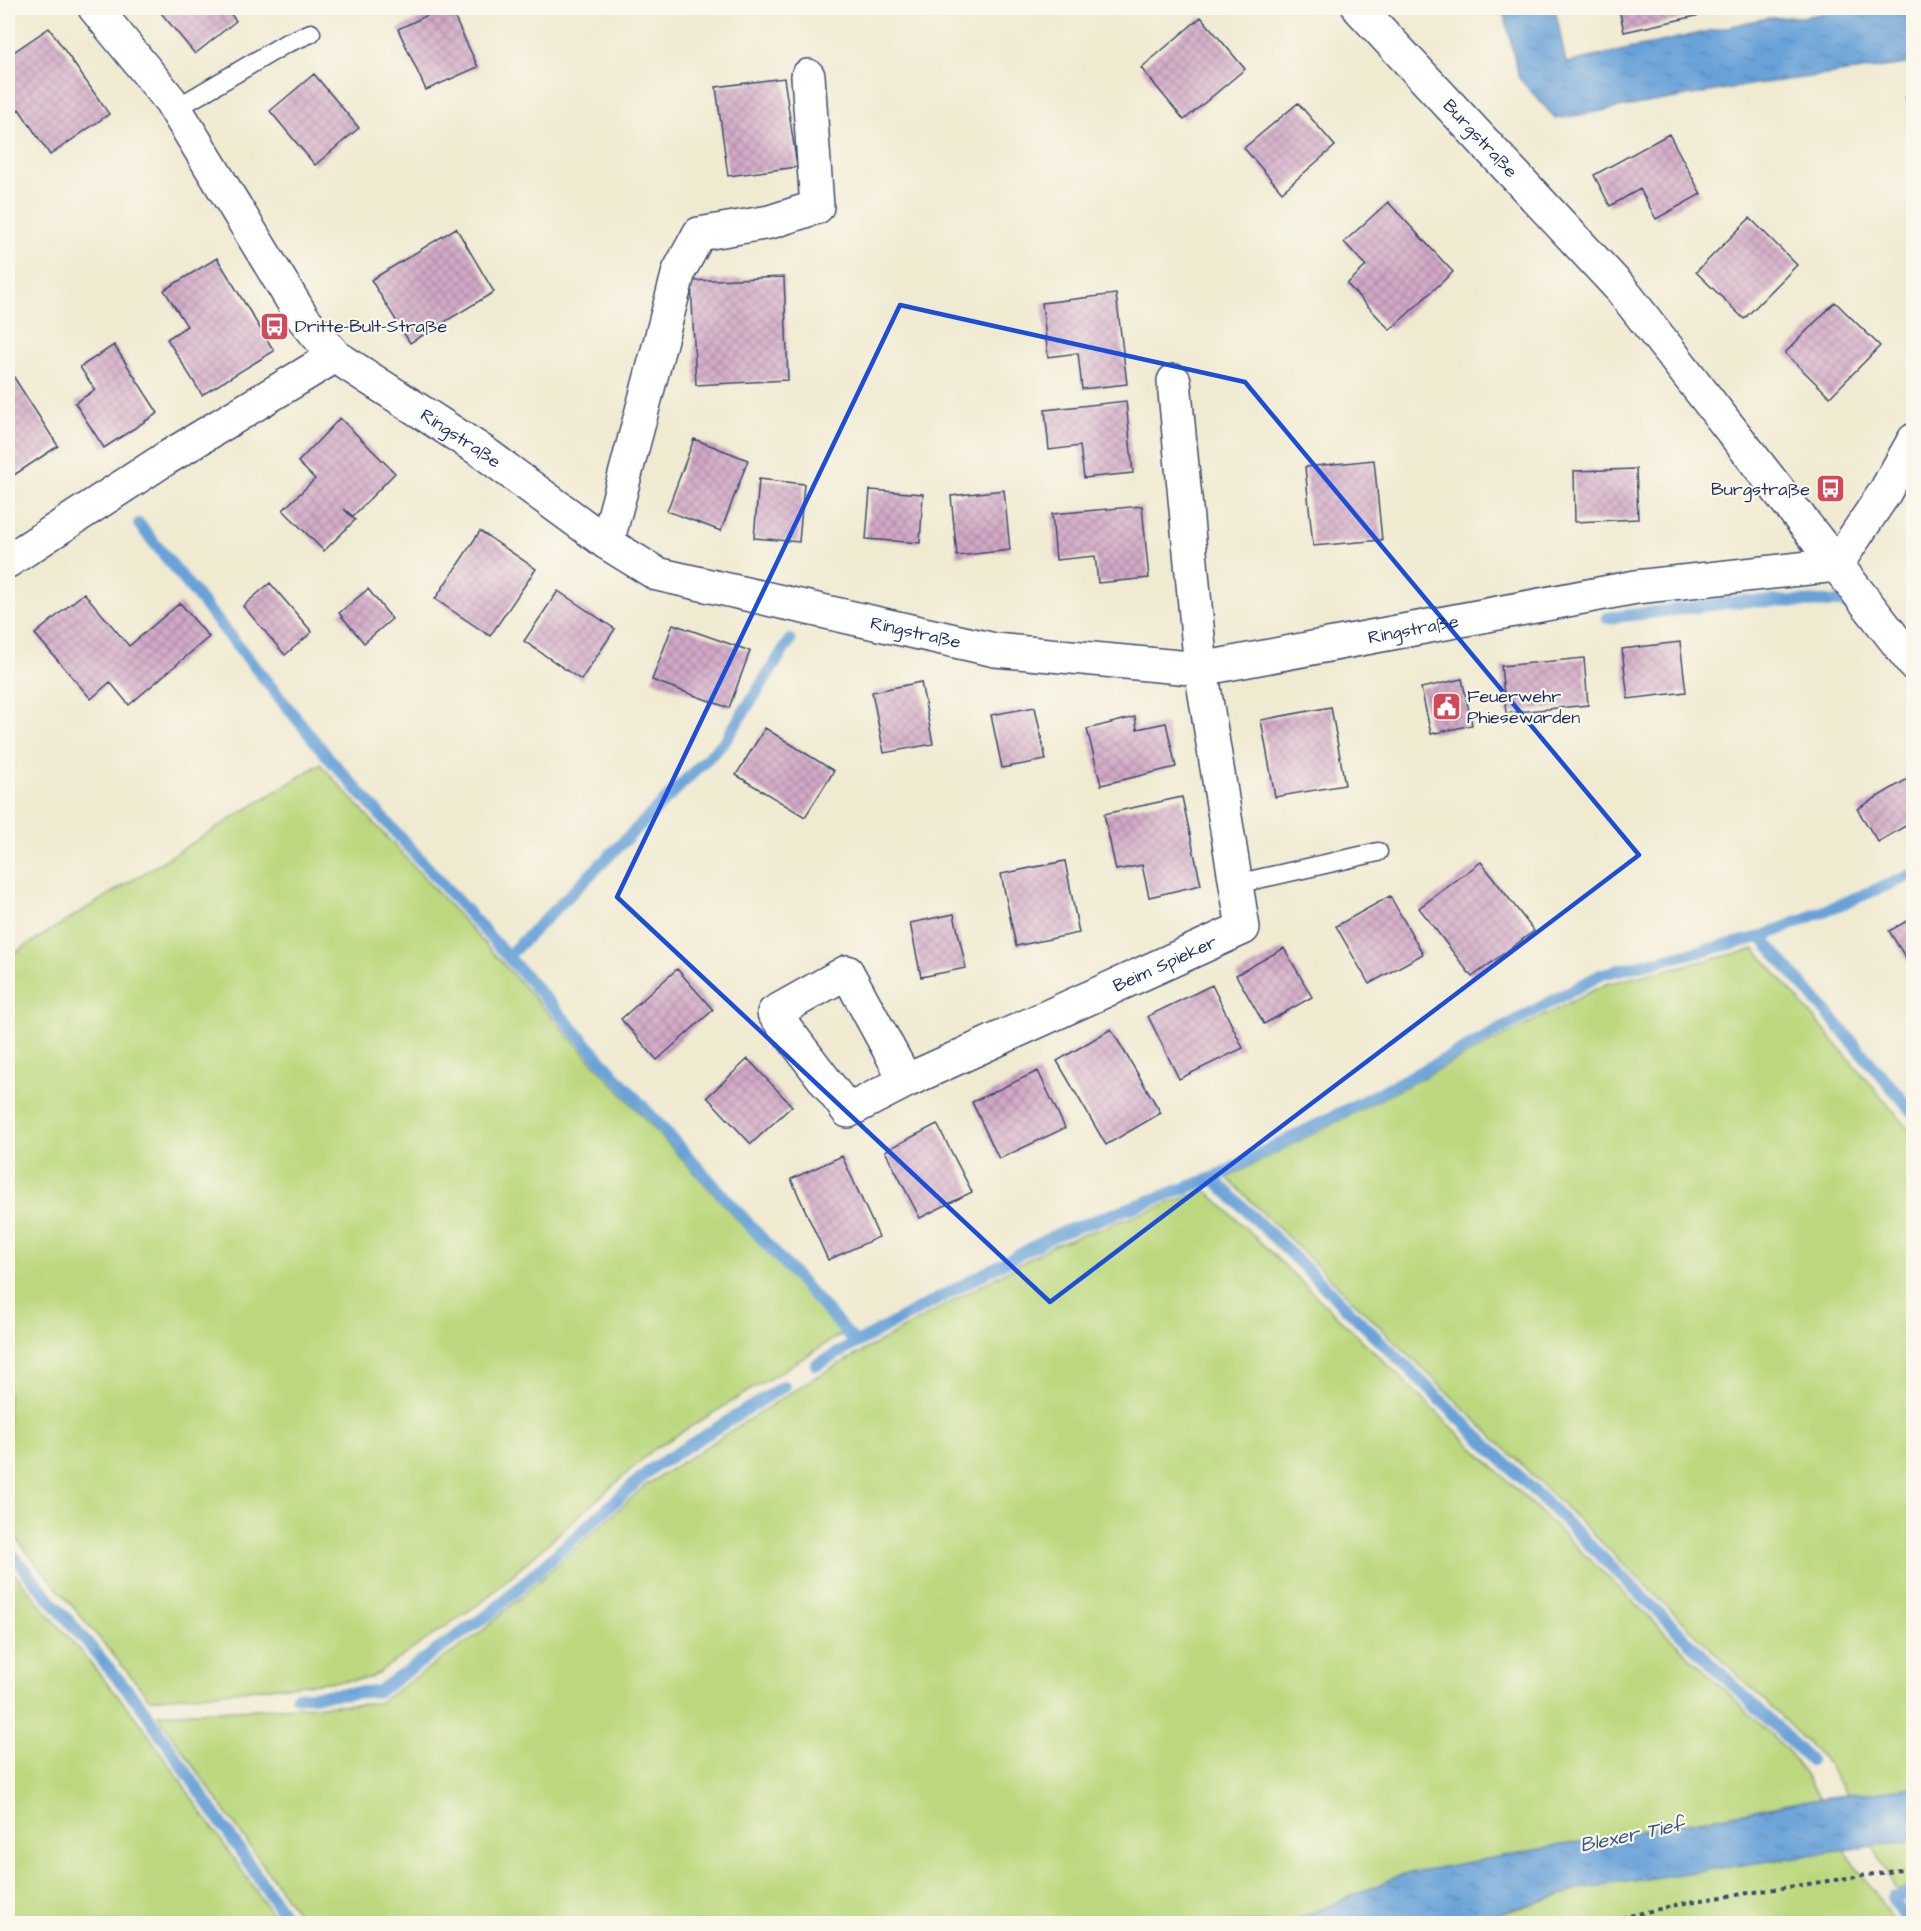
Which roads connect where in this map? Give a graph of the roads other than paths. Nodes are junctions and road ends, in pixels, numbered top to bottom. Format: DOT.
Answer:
graph roads {
  1 [pos="95,8"];
  2 [pos="1359,8"];
  3 [pos="311,33"];
  4 [pos="808,76"];
  5 [pos="175,109"];
  6 [pos="335,356"];
  7 [pos="1174,381"];
  8 [pos="1914,440"];
  9 [pos="607,543"];
  10 [pos="8,561"];
  11 [pos="1836,565"];
  12 [pos="1914,664"];
  13 [pos="1201,669"];
  14 [pos="1378,852"];
  15 [pos="1236,884"];
  16 [pos="906,1081"];
  1 -- 5 [label="street, Ringstraße"];
  2 -- 11 [label="street, Burgstraße"];
  3 -- 5 [label="lane"];
  4 -- 9 [label="street"];
  5 -- 6 [label="street, Ringstraße"];
  6 -- 9 [label="street, Ringstraße"];
  6 -- 10 [label="street"];
  7 -- 13 [label="street, Beim Spieker"];
  8 -- 11 [label="street"];
  9 -- 13 [label="street, Ringstraße"];
  11 -- 12 [label="street, Burgstraße"];
  11 -- 13 [label="street, Ringstraße"];
  13 -- 15 [label="street, Beim Spieker"];
  14 -- 15 [label="lane"];
  15 -- 16 [label="street, Beim Spieker"];
  16 -- 16 [label="street, Beim Spieker"];
}
